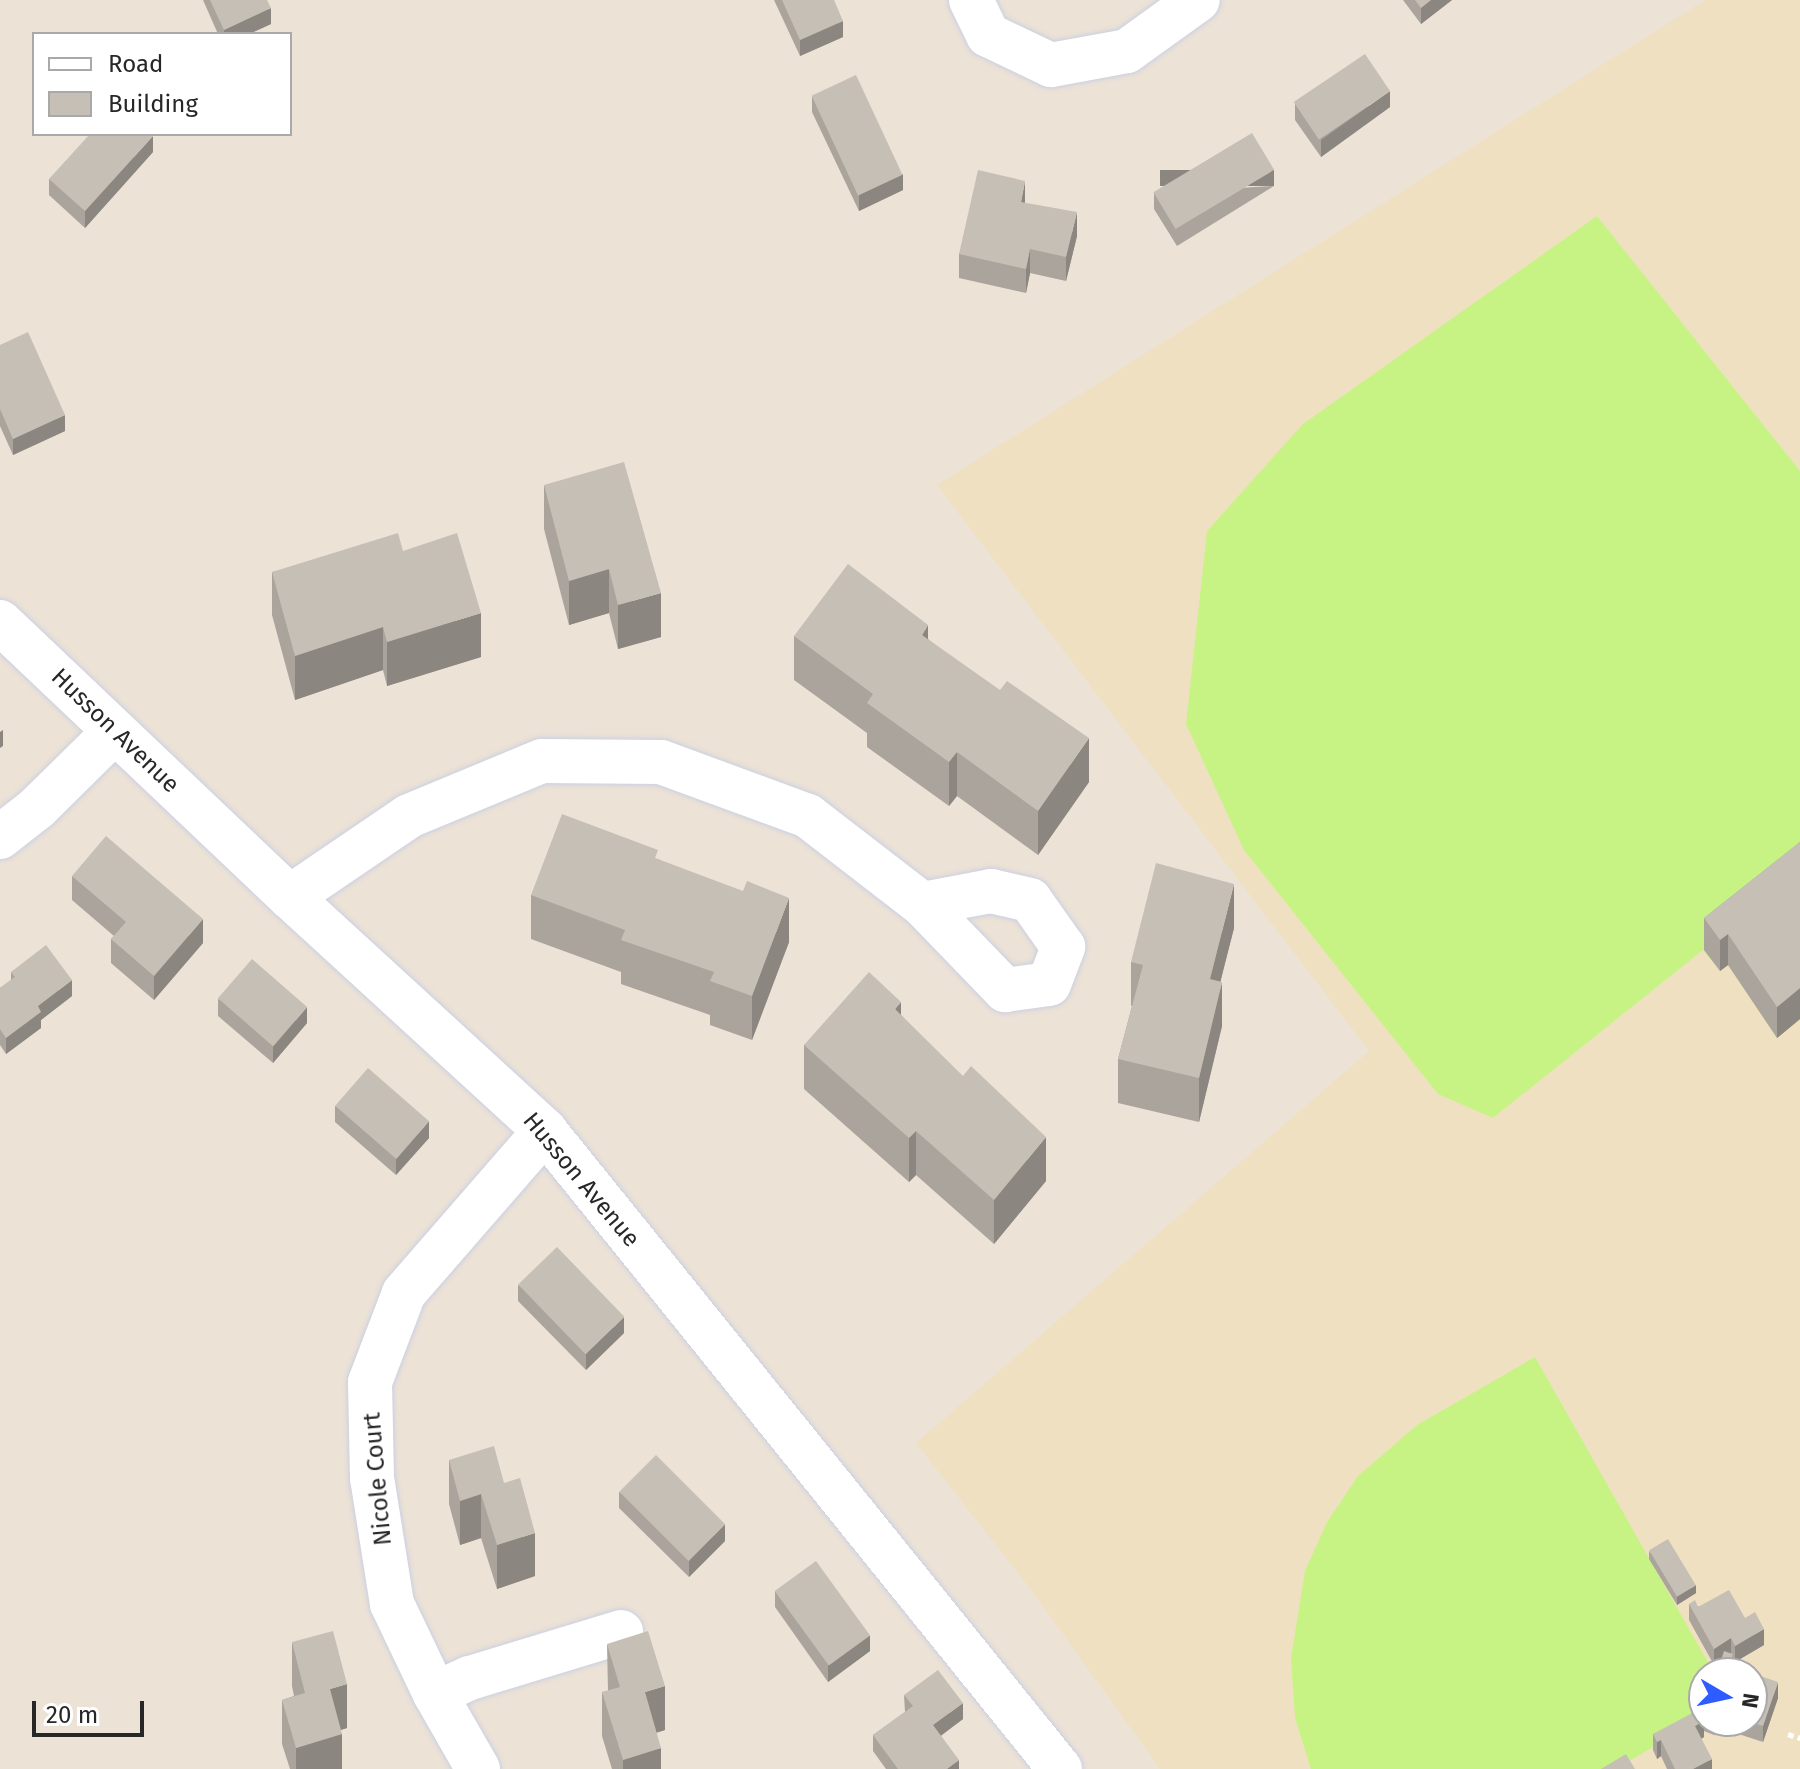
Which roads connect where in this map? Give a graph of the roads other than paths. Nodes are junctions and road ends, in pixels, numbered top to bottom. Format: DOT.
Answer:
graph roads {
  1 [pos="971,0"];
  2 [pos="1198,0"];
  3 [pos="0,622"];
  4 [pos="114,732"];
  5 [pos="0,837"];
  6 [pos="290,897"];
  7 [pos="922,904"];
  8 [pos="545,1131"];
  9 [pos="621,1632"];
  10 [pos="435,1694"];
  11 [pos="478,1769"];
  12 [pos="1060,1769"];
  1 -- 2 [label="street"];
  3 -- 4 [label="street, Husson Avenue"];
  4 -- 5 [label="street"];
  4 -- 6 [label="street, Husson Avenue"];
  6 -- 7 [label="street"];
  6 -- 8 [label="street, Husson Avenue"];
  8 -- 10 [label="street, Nicole Court"];
  8 -- 12 [label="street, Husson Avenue"];
  9 -- 10 [label="street"];
  10 -- 11 [label="street, Nicole Court"];
}
